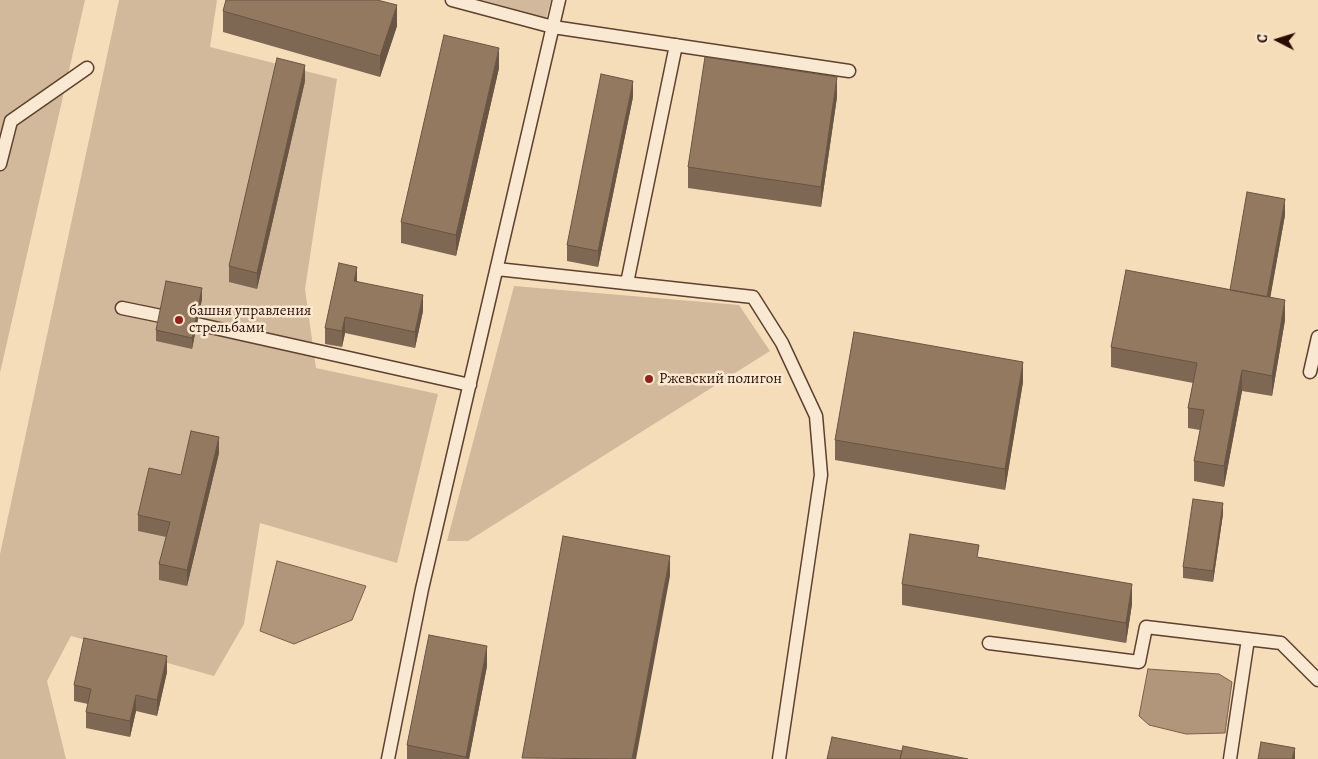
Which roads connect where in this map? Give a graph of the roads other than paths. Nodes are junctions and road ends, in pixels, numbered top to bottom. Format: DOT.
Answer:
graph roads {
  1 [pos="452,0"];
  2 [pos="559,0"];
  3 [pos="553,27"];
  4 [pos="676,45"];
  5 [pos="87,68"];
  6 [pos="849,72"];
  7 [pos="0,164"];
  8 [pos="497,269"];
  9 [pos="627,283"];
  10 [pos="122,308"];
  11 [pos="161,316"];
  12 [pos="197,324"];
  13 [pos="1318,337"];
  14 [pos="1310,372"];
  15 [pos="470,385"];
  16 [pos="1248,639"];
  17 [pos="989,644"];
  18 [pos="1318,680"];
  19 [pos="388,759"];
  20 [pos="779,759"];
  21 [pos="1230,759"];
  1 -- 3 [label="lane"];
  2 -- 3 [label="lane"];
  3 -- 4 [label="lane"];
  3 -- 8 [label="lane"];
  4 -- 6 [label="lane"];
  4 -- 9 [label="lane"];
  5 -- 7 [label="lane"];
  8 -- 9 [label="lane"];
  8 -- 15 [label="lane"];
  9 -- 20 [label="lane"];
  10 -- 11 [label="lane"];
  12 -- 15 [label="lane"];
  13 -- 14 [label="lane"];
  15 -- 19 [label="lane"];
  16 -- 17 [label="lane"];
  16 -- 18 [label="lane"];
  16 -- 21 [label="lane"];
}
